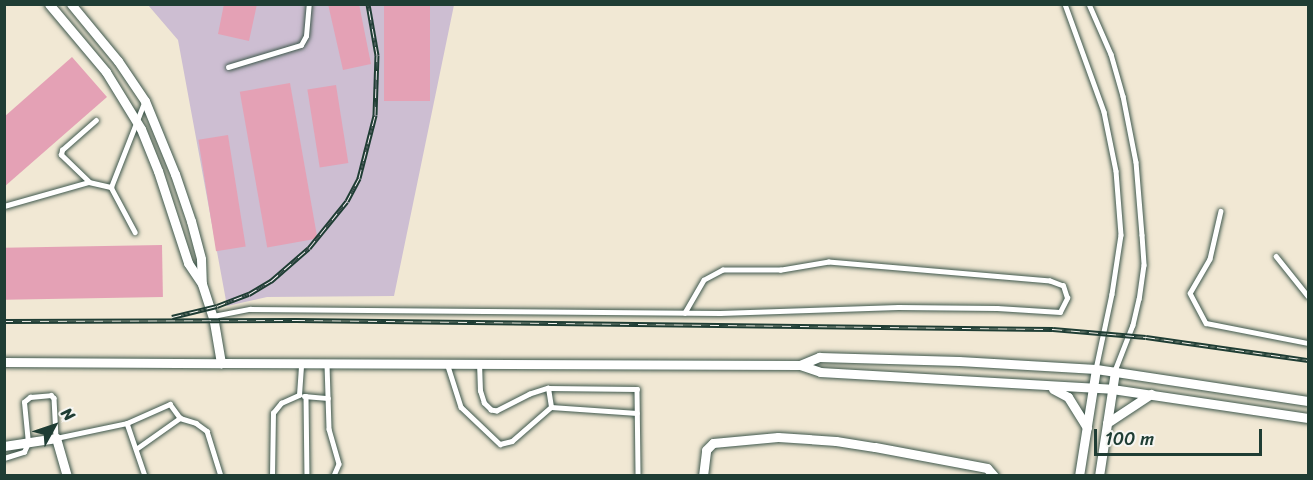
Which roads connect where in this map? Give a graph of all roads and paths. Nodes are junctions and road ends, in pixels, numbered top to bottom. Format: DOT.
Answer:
graph roads {
  1 [pos="49,4"];
  2 [pos="70,4"];
  3 [pos="309,4"];
  4 [pos="1065,4"];
  5 [pos="1089,4"];
  6 [pos="228,67"];
  7 [pos="145,101"];
  8 [pos="96,120"];
  9 [pos="136,120"];
  10 [pos="89,182"];
  11 [pos="111,187"];
  12 [pos="4,206"];
  13 [pos="1221,211"];
  14 [pos="135,232"];
  15 [pos="1276,256"];
  16 [pos="202,284"];
  17 [pos="1308,296"];
  18 [pos="685,313"];
  19 [pos="211,316"];
  20 [pos="1308,343"];
  21 [pos="4,362"];
  22 [pos="220,363"];
  23 [pos="301,363"];
  24 [pos="327,363"];
  25 [pos="447,363"];
  26 [pos="478,363"];
  27 [pos="800,365"];
  28 [pos="1096,369"];
  29 [pos="1115,371"];
  30 [pos="1036,384"];
  31 [pos="548,388"];
  32 [pos="1093,388"];
  33 [pos="1112,389"];
  34 [pos="1151,394"];
  35 [pos="299,395"];
  36 [pos="306,396"];
  37 [pos="328,398"];
  38 [pos="1308,401"];
  39 [pos="551,407"];
  40 [pos="637,413"];
  41 [pos="180,418"];
  42 [pos="1308,418"];
  43 [pos="127,423"];
  44 [pos="1107,423"];
  45 [pos="1087,427"];
  46 [pos="56,438"];
  47 [pos="28,443"];
  48 [pos="4,446"];
  49 [pos="136,449"];
  50 [pos="4,458"];
  51 [pos="638,474"];
  52 [pos="68,476"];
  53 [pos="145,476"];
  54 [pos="221,476"];
  55 [pos="272,476"];
  56 [pos="307,476"];
  57 [pos="334,476"];
  58 [pos="703,476"];
  59 [pos="994,476"];
  60 [pos="1079,476"];
  61 [pos="1099,476"];
  1 -- 9 [label="street"];
  2 -- 7 [label="street"];
  3 -- 6 [label="lane"];
  4 -- 28 [label="lane"];
  5 -- 29 [label="lane"];
  7 -- 9 [label="lane"];
  7 -- 16 [label="street"];
  8 -- 10 [label="lane"];
  9 -- 11 [label="lane"];
  9 -- 16 [label="street"];
  10 -- 11 [label="lane"];
  10 -- 12 [label="lane"];
  11 -- 14 [label="lane"];
  13 -- 20 [label="lane"];
  15 -- 17 [label="lane"];
  16 -- 19 [label="street"];
  18 -- 18 [label="lane"];
  18 -- 19 [label="lane"];
  19 -- 22 [label="street"];
  21 -- 22 [label="street"];
  22 -- 23 [label="street"];
  23 -- 24 [label="street"];
  23 -- 35 [label="lane"];
  24 -- 25 [label="street"];
  24 -- 37 [label="lane"];
  25 -- 26 [label="street"];
  25 -- 39 [label="lane"];
  26 -- 27 [label="street"];
  26 -- 31 [label="lane"];
  27 -- 28 [label="street"];
  27 -- 30 [label="street"];
  28 -- 29 [label="street"];
  28 -- 32 [label="street"];
  29 -- 33 [label="street"];
  29 -- 38 [label="street"];
  30 -- 32 [label="street"];
  30 -- 45 [label="street"];
  31 -- 39 [label="lane"];
  31 -- 40 [label="lane"];
  32 -- 33 [label="street"];
  32 -- 45 [label="street"];
  33 -- 34 [label="street"];
  33 -- 44 [label="street"];
  34 -- 42 [label="street"];
  34 -- 44 [label="street"];
  35 -- 36 [label="lane"];
  35 -- 55 [label="lane"];
  36 -- 37 [label="lane"];
  36 -- 56 [label="lane"];
  37 -- 57 [label="lane"];
  39 -- 40 [label="lane"];
  40 -- 51 [label="lane"];
  41 -- 43 [label="lane"];
  41 -- 49 [label="lane"];
  41 -- 54 [label="lane"];
  43 -- 46 [label="lane"];
  43 -- 49 [label="lane"];
  44 -- 61 [label="street"];
  45 -- 60 [label="street"];
  46 -- 47 [label="street"];
  46 -- 47 [label="lane"];
  46 -- 52 [label="street"];
  47 -- 48 [label="street"];
  47 -- 50 [label="lane"];
  49 -- 53 [label="lane"];
  58 -- 59 [label="street"];
}
